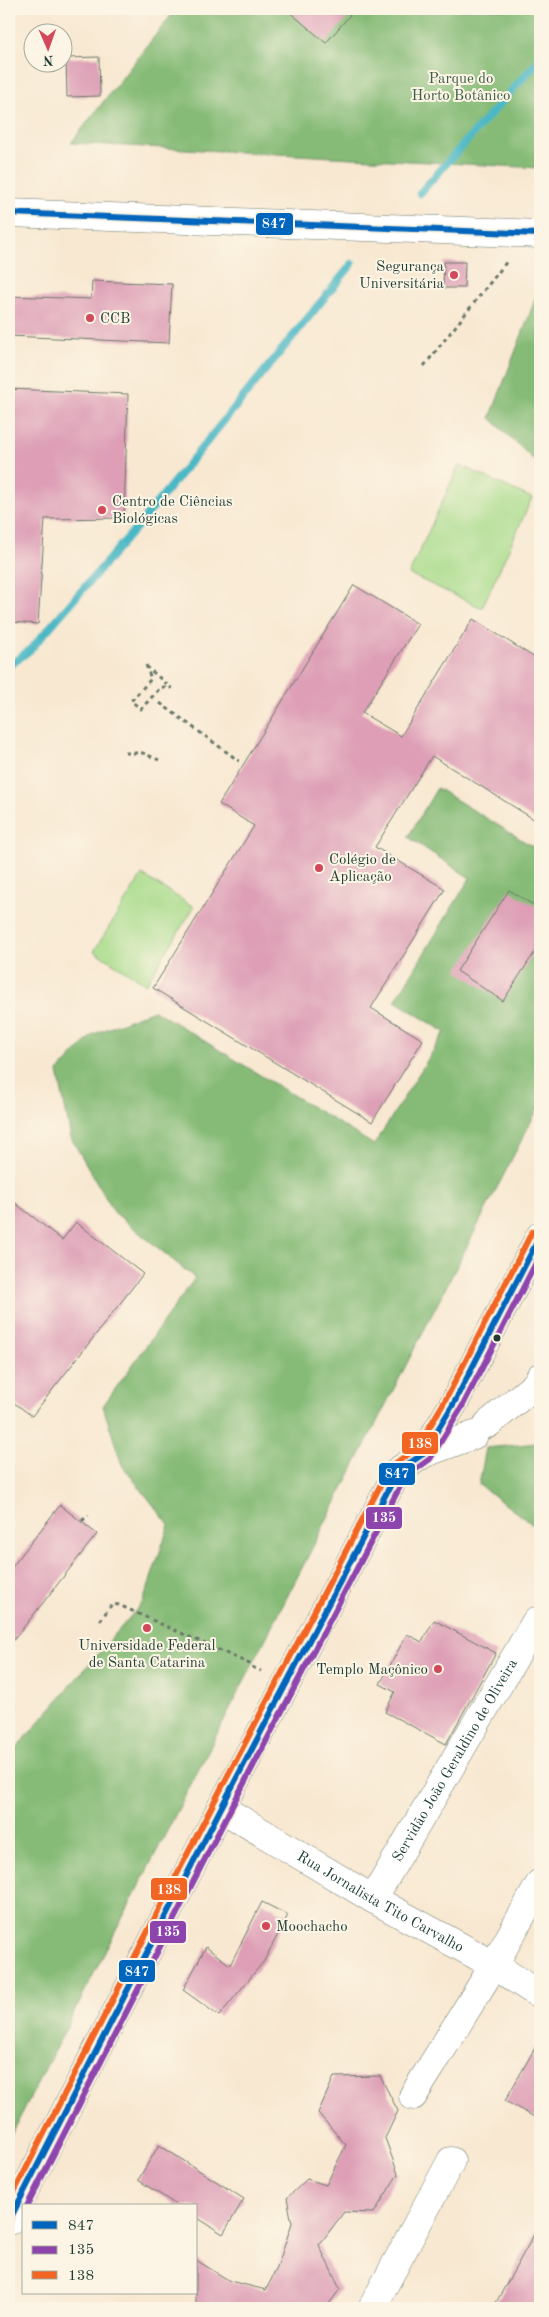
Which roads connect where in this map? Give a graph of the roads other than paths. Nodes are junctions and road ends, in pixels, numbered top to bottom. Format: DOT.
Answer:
graph roads {
  1 [pos="9,213"];
  2 [pos="540,234"];
  3 [pos="540,1236"];
  4 [pos="540,1377"];
  5 [pos="424,1454"];
  6 [pos="536,1621"];
  7 [pos="221,1808"];
  8 [pos="540,1883"];
  9 [pos="373,1899"];
  10 [pos="494,1965"];
  11 [pos="540,1995"];
  12 [pos="413,2096"];
  13 [pos="450,2160"];
  14 [pos="9,2221"];
  15 [pos="372,2308"];
  1 -- 2 [label="street"];
  3 -- 5 [label="street"];
  4 -- 5 [label="street"];
  5 -- 7 [label="street"];
  6 -- 9 [label="street, Servidão João Geraldino de Oliveira"];
  7 -- 9 [label="street, Rua Jornalista Tito Carvalho"];
  7 -- 14 [label="street"];
  8 -- 10 [label="street"];
  9 -- 10 [label="street, Rua Jornalista Tito Carvalho"];
  10 -- 11 [label="street, Rua Jornalista Tito Carvalho"];
  10 -- 12 [label="street"];
  13 -- 15 [label="street"];
}
